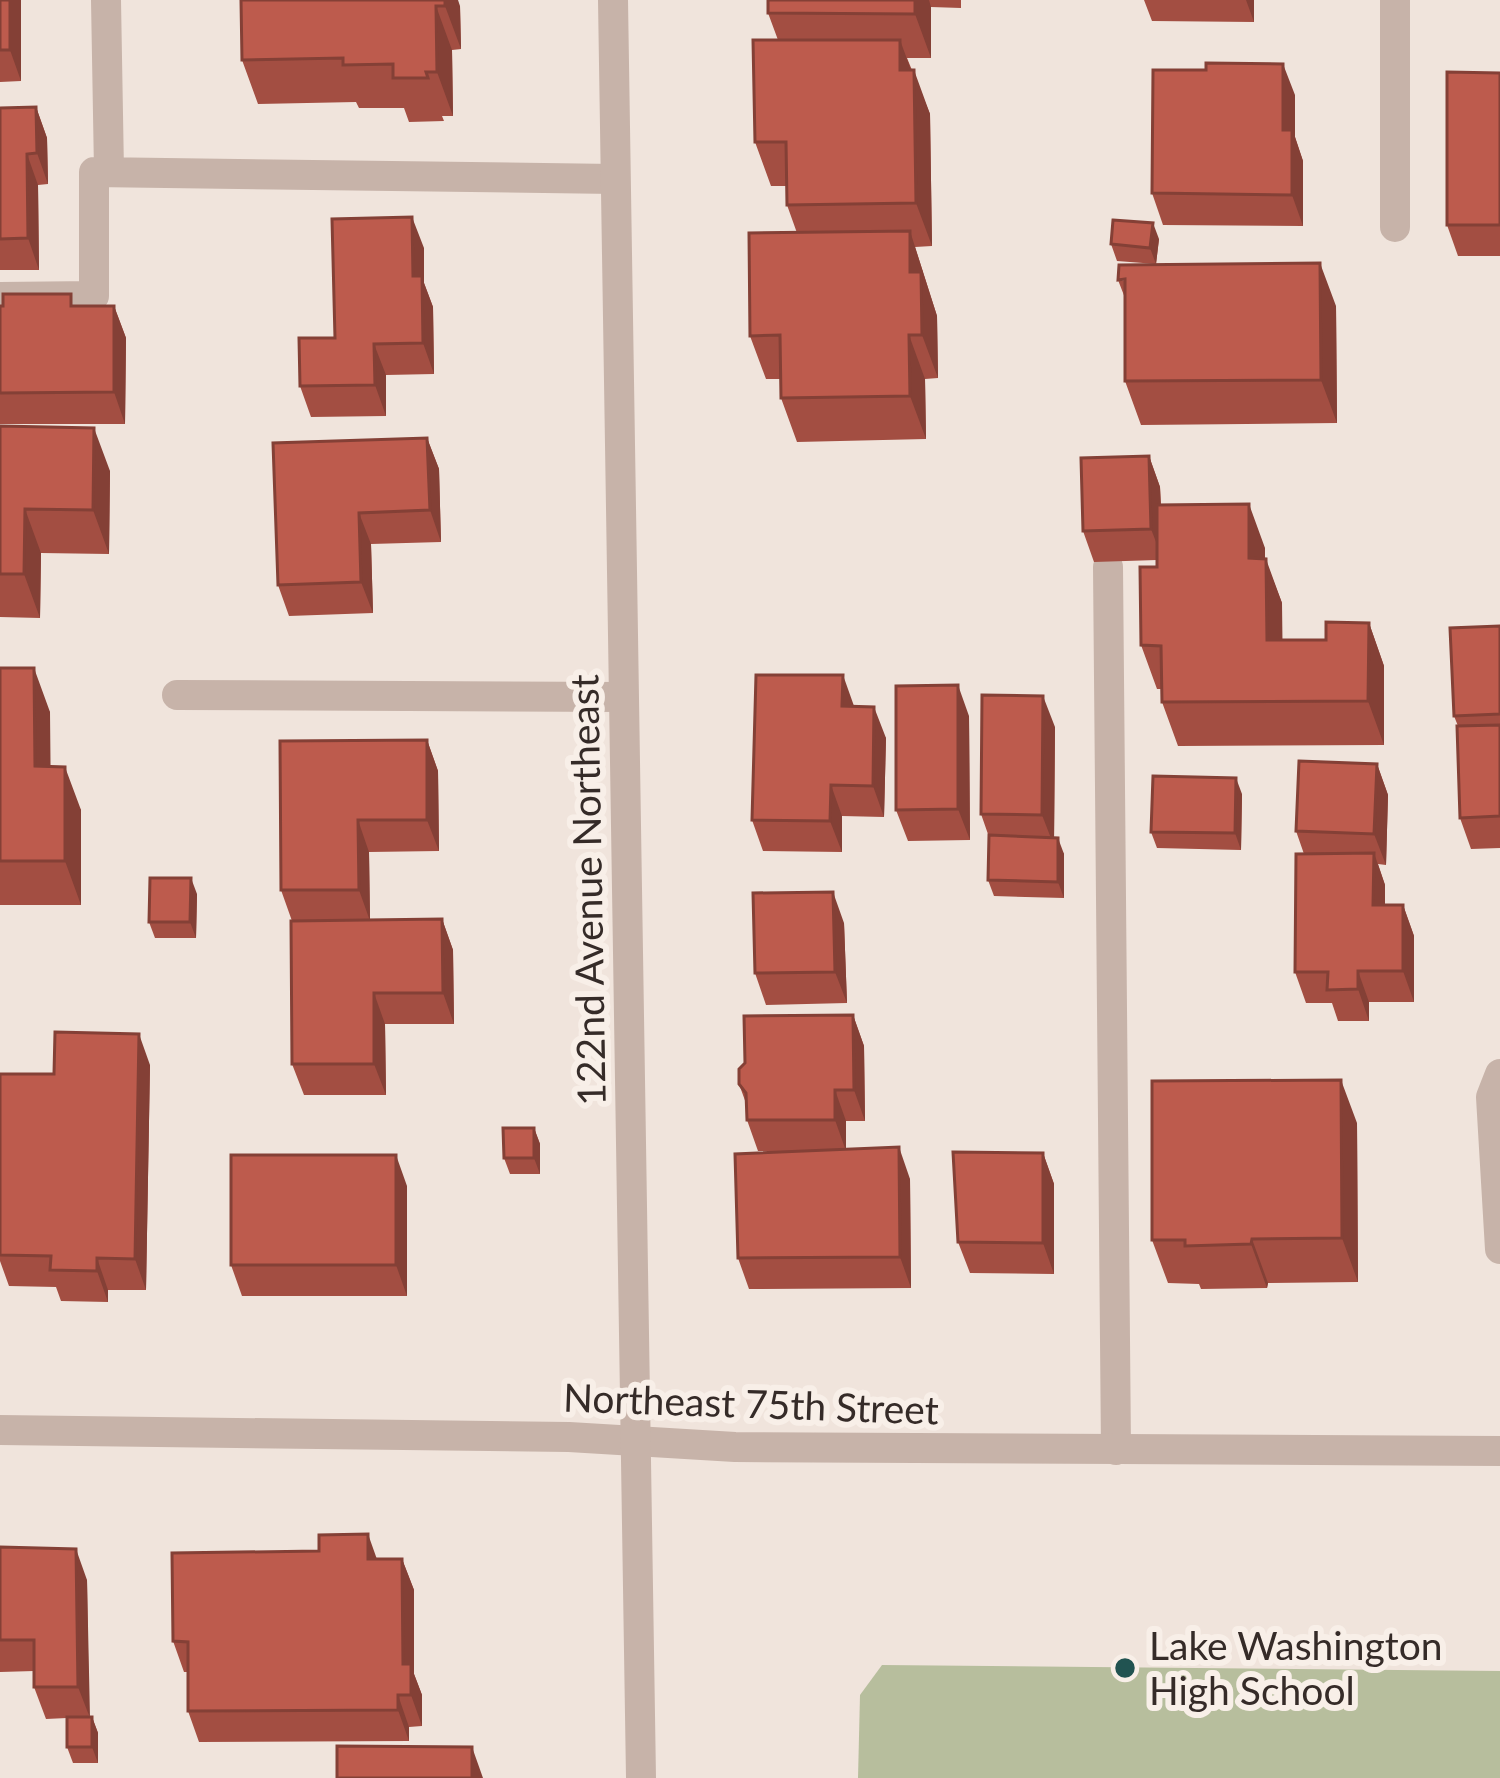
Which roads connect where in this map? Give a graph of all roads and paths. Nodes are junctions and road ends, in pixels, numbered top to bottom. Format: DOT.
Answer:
graph roads {
  1 [pos="106,0"];
  2 [pos="614,0"];
  3 [pos="1395,0"];
  4 [pos="109,171"];
  5 [pos="615,179"];
  6 [pos="1395,227"];
  7 [pos="0,297"];
  8 [pos="1108,567"];
  9 [pos="177,695"];
  10 [pos="623,697"];
  11 [pos="1500,1074"];
  12 [pos="1500,1249"];
  13 [pos="0,1430"];
  14 [pos="637,1441"];
  15 [pos="1116,1450"];
  16 [pos="1500,1451"];
  17 [pos="641,1778"];
  1 -- 4 [label="street"];
  2 -- 5 [label="street, 122nd Avenue Northeast"];
  3 -- 6 [label="street"];
  4 -- 5 [label="street"];
  4 -- 7 [label="street"];
  5 -- 10 [label="street, 122nd Avenue Northeast"];
  8 -- 15 [label="street"];
  9 -- 10 [label="street"];
  10 -- 14 [label="street, 122nd Avenue Northeast"];
  11 -- 12 [label="street"];
  13 -- 14 [label="street, Northeast 75th Street"];
  14 -- 15 [label="street, Northeast 75th Street"];
  14 -- 17 [label="street, 122nd Avenue Northeast"];
  15 -- 16 [label="street, Northeast 75th Street"];
}
